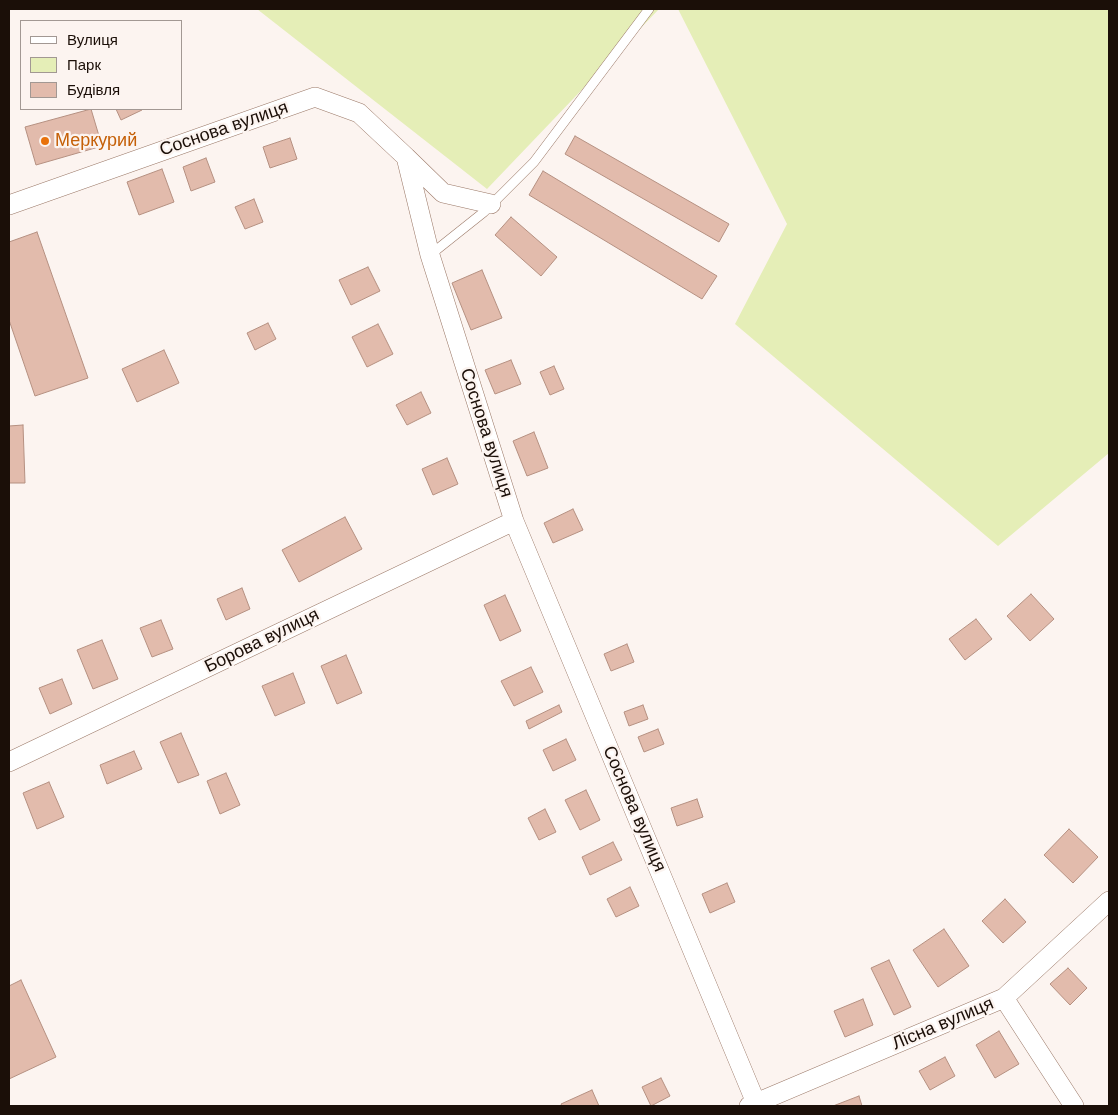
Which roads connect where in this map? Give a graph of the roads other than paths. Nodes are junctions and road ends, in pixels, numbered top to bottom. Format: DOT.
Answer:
graph roads {
  1 [pos="649,9"];
  2 [pos="406,157"];
  3 [pos="492,204"];
  4 [pos="9,205"];
  5 [pos="430,256"];
  6 [pos="514,520"];
  7 [pos="9,762"];
  8 [pos="1109,900"];
  9 [pos="1004,998"];
  10 [pos="753,1105"];
  11 [pos="1074,1106"];
  1 -- 3 [label="lane"];
  2 -- 3 [label="street"];
  2 -- 4 [label="street, Соснова вулиця"];
  2 -- 5 [label="street, Соснова вулиця"];
  3 -- 5 [label="lane"];
  5 -- 6 [label="street, Соснова вулиця"];
  6 -- 7 [label="street, Борова вулиця"];
  6 -- 10 [label="street, Соснова вулиця"];
  8 -- 9 [label="street, Лісна вулиця"];
  9 -- 10 [label="street, Лісна вулиця"];
  9 -- 11 [label="street"];
}
